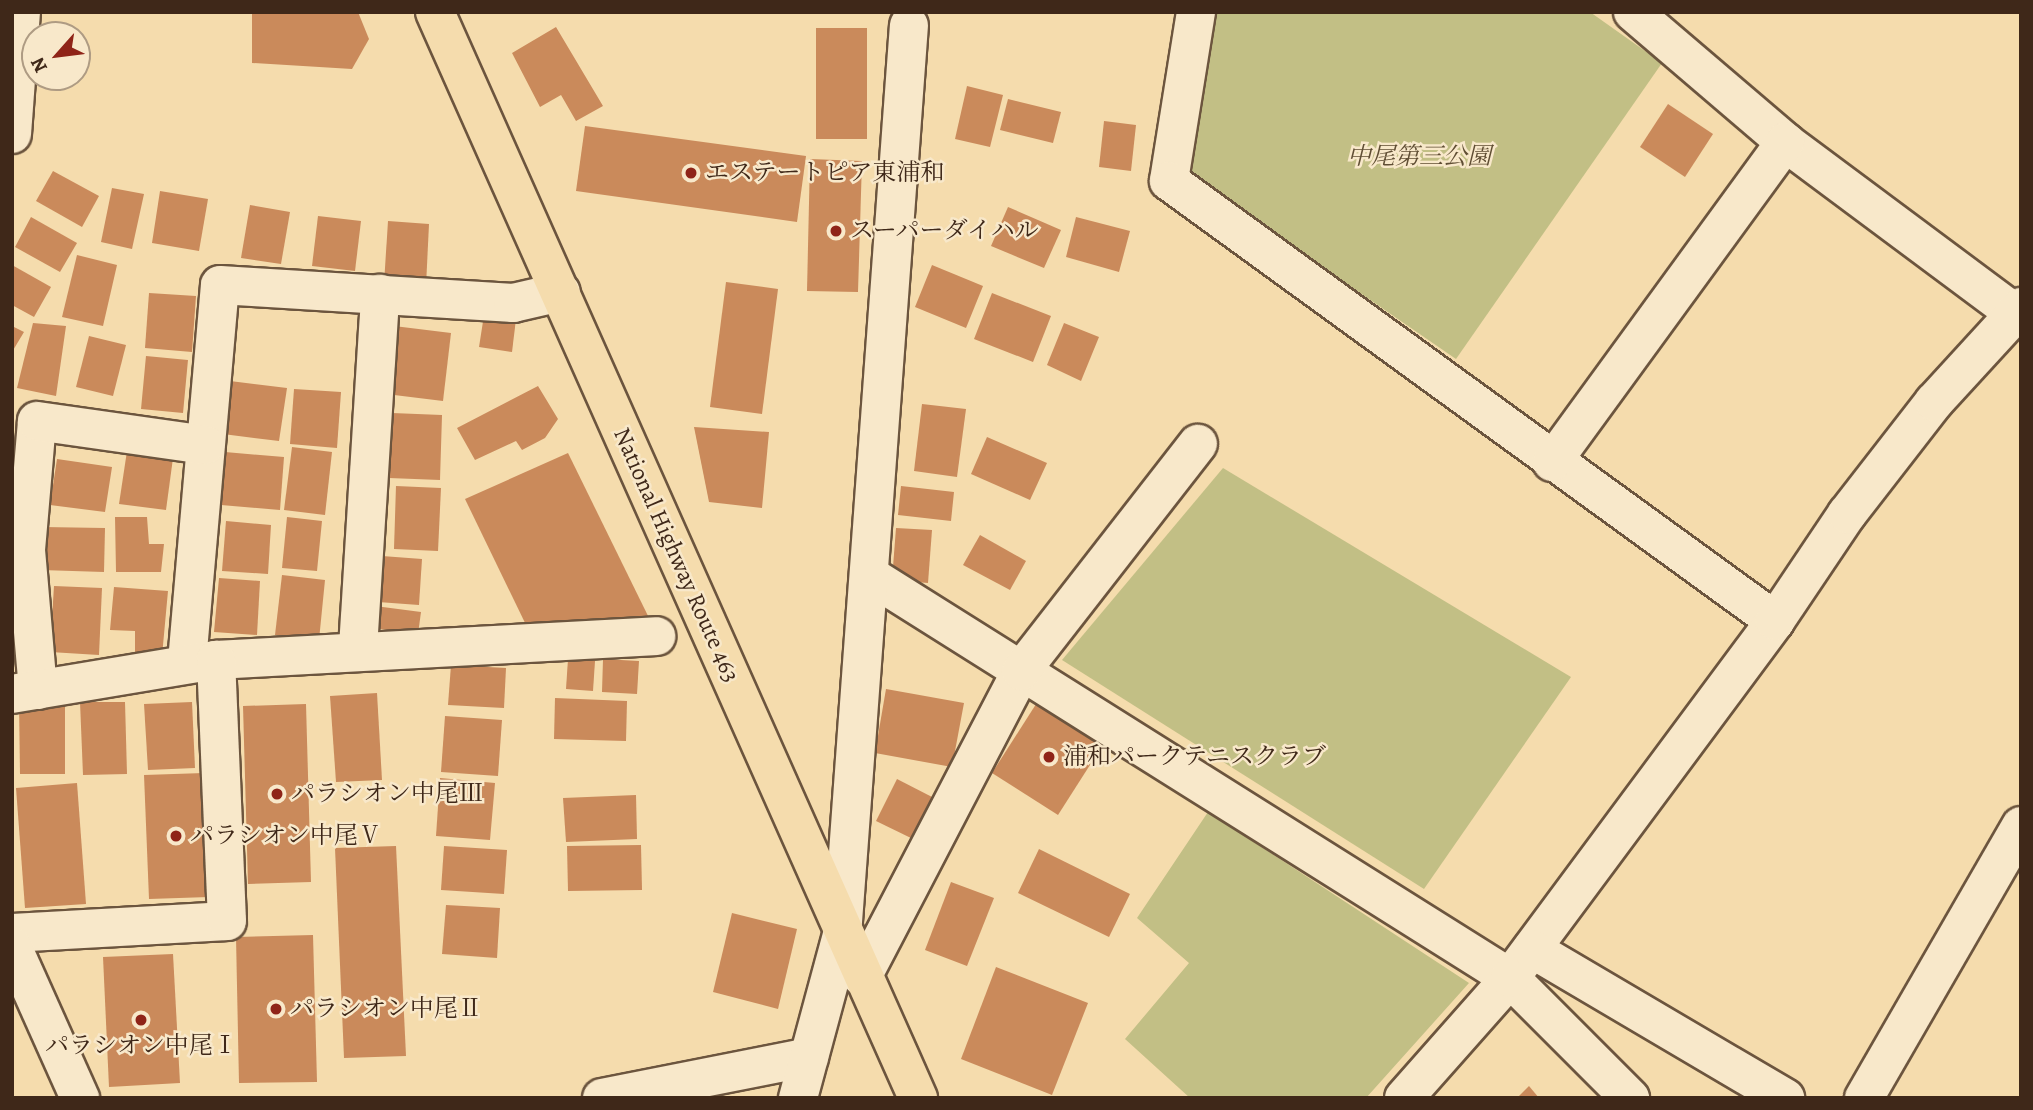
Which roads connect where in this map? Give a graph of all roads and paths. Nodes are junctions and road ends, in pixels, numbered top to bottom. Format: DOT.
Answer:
graph roads {
  1 [pos="22,12"];
  2 [pos="435,12"];
  3 [pos="1196,12"];
  4 [pos="1633,12"];
  5 [pos="912,17"];
  6 [pos="14,95"];
  7 [pos="12,134"];
  8 [pos="1785,142"];
  9 [pos="561,292"];
  10 [pos="380,295"];
  11 [pos="2019,313"];
  12 [pos="1198,444"];
  13 [pos="205,445"];
  14 [pos="1552,462"];
  15 [pos="869,575"];
  16 [pos="1776,621"];
  17 [pos="710,634"];
  18 [pos="358,648"];
  19 [pos="202,661"];
  20 [pos="1021,671"];
  21 [pos="25,692"];
  22 [pos="2021,825"];
  23 [pos="12,933"];
  24 [pos="842,935"];
  25 [pos="12,946"];
  26 [pos="1521,964"];
  27 [pos="862,977"];
  28 [pos="809,1058"];
  29 [pos="80,1098"];
  30 [pos="602,1098"];
  31 [pos="798,1098"];
  32 [pos="918,1098"];
  33 [pos="1404,1098"];
  34 [pos="1630,1098"];
  35 [pos="1785,1098"];
  36 [pos="1864,1098"];
  1 -- 6 [label="street"];
  2 -- 9 [label="highway, National Highway Route 463"];
  3 -- 14 [label="street"];
  4 -- 8 [label="street"];
  5 -- 15 [label="street"];
  6 -- 7 [label="street"];
  8 -- 11 [label="street"];
  8 -- 14 [label="street"];
  9 -- 10 [label="street"];
  9 -- 17 [label="highway, National Highway Route 463"];
  10 -- 13 [label="street"];
  10 -- 18 [label="street"];
  11 -- 16 [label="street"];
  12 -- 20 [label="street"];
  13 -- 19 [label="street"];
  13 -- 21 [label="street"];
  14 -- 16 [label="street"];
  15 -- 20 [label="street"];
  15 -- 24 [label="street"];
  16 -- 26 [label="street"];
  17 -- 18 [label="street"];
  17 -- 24 [label="highway, National Highway Route 463"];
  18 -- 19 [label="street"];
  19 -- 21 [label="street"];
  19 -- 23 [label="street"];
  20 -- 26 [label="street"];
  20 -- 27 [label="street"];
  22 -- 36 [label="street"];
  24 -- 27 [label="highway, National Highway Route 463"];
  24 -- 28 [label="street"];
  25 -- 29 [label="street"];
  26 -- 33 [label="street"];
  26 -- 34 [label="street"];
  26 -- 35 [label="street"];
  27 -- 32 [label="highway, National Highway Route 463"];
  28 -- 30 [label="street"];
  28 -- 31 [label="street"];
}
